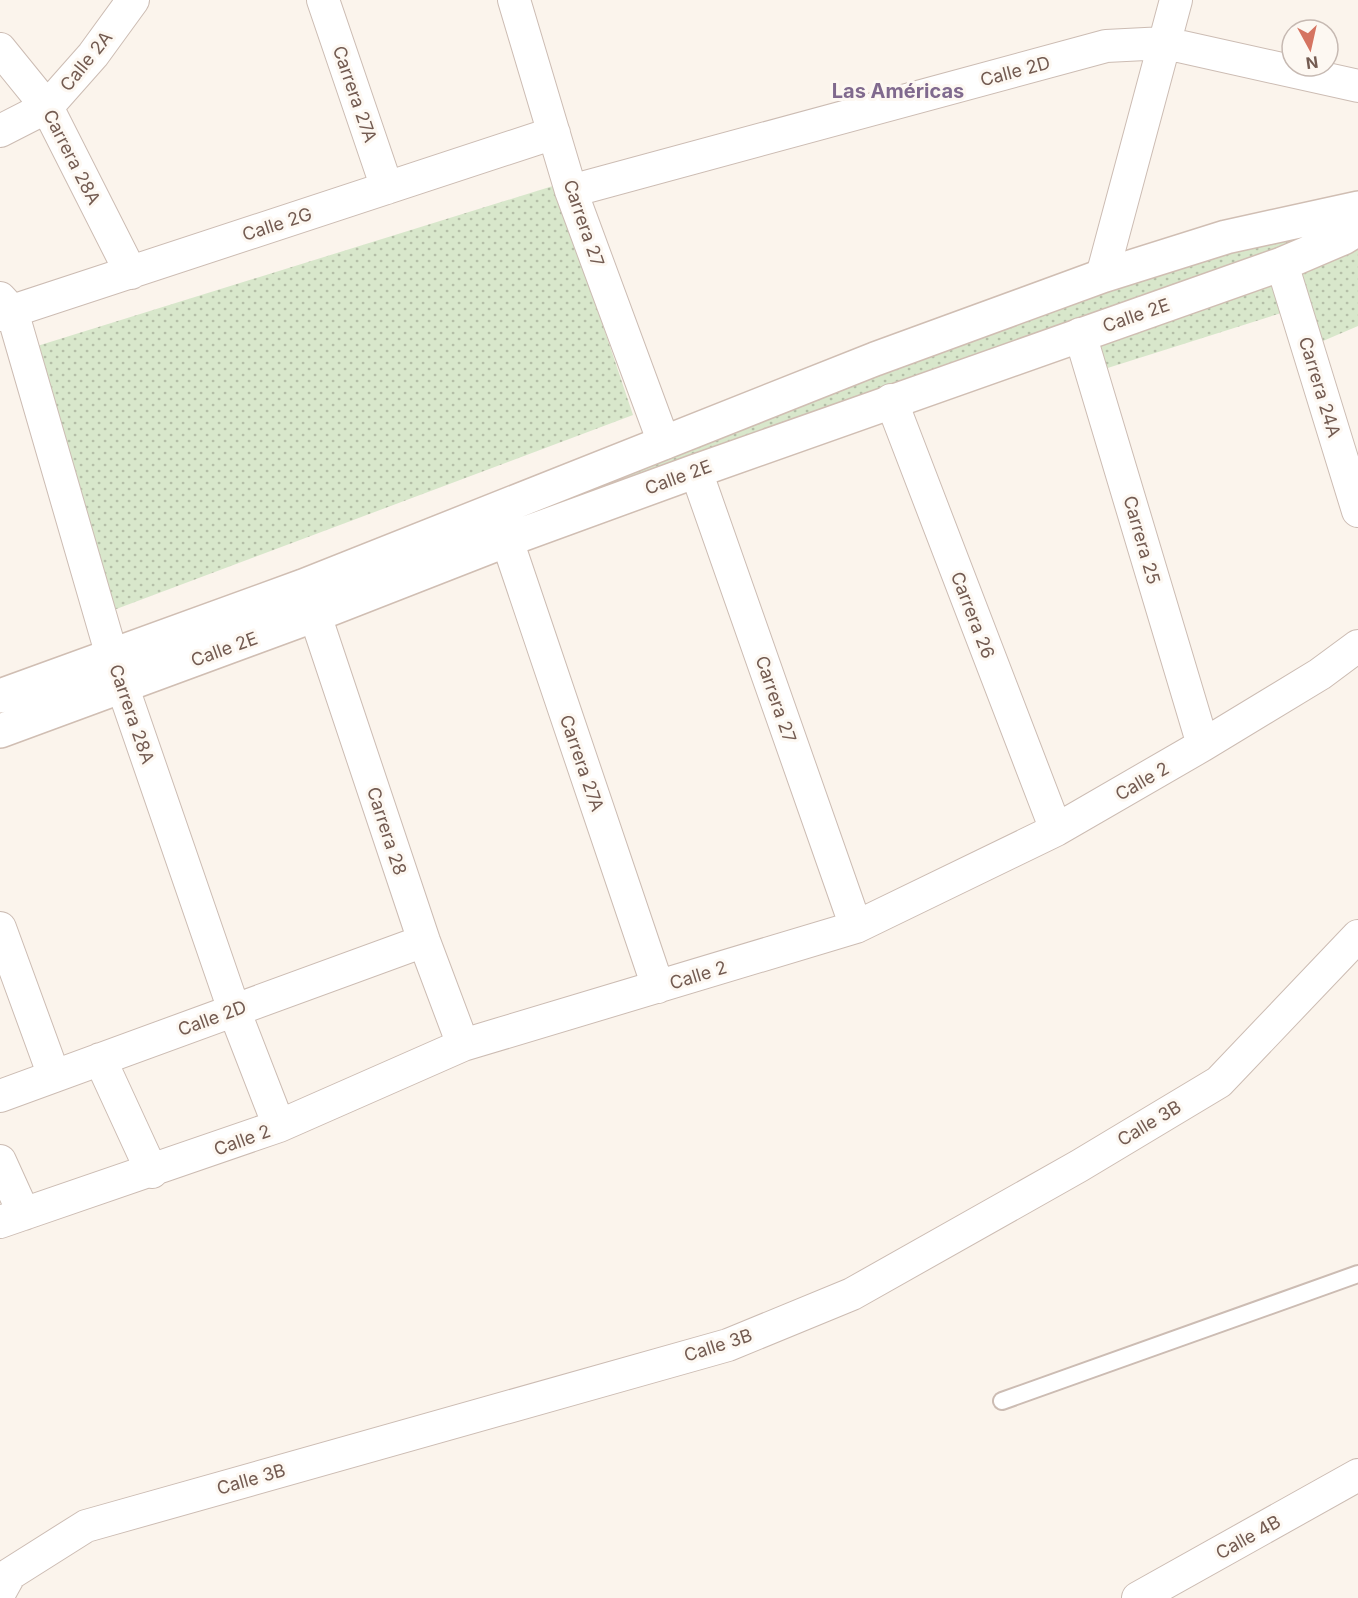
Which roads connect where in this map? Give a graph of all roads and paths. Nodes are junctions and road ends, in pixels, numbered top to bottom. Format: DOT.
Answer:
graph roads {
  1 [pos="324,0"];
  2 [pos="1176,0"];
  3 [pos="516,1"];
  4 [pos="123,5"];
  5 [pos="1165,43"];
  6 [pos="0,49"];
  7 [pos="1358,86"];
  8 [pos="47,107"];
  9 [pos="0,131"];
  10 [pos="554,133"];
  11 [pos="387,188"];
  12 [pos="571,192"];
  13 [pos="1358,207"];
  14 [pos="1358,229"];
  15 [pos="1282,264"];
  16 [pos="131,273"];
  17 [pos="1102,276"];
  18 [pos="4,308"];
  19 [pos="1080,334"];
  20 [pos="891,400"];
  21 [pos="664,443"];
  22 [pos="696,471"];
  23 [pos="1358,511"];
  24 [pos="507,540"];
  25 [pos="315,615"];
  26 [pos="1358,646"];
  27 [pos="112,656"];
  28 [pos="124,686"];
  29 [pos="0,696"];
  30 [pos="0,731"];
  31 [pos="1203,746"];
  32 [pos="1056,830"];
  33 [pos="856,927"];
  34 [pos="0,928"];
  35 [pos="1358,936"];
  36 [pos="424,941"];
  37 [pos="658,987"];
  38 [pos="234,1010"];
  39 [pos="463,1045"];
  40 [pos="100,1059"];
  41 [pos="54,1076"];
  42 [pos="0,1096"];
  43 [pos="279,1126"];
  44 [pos="0,1161"];
  45 [pos="152,1172"];
  46 [pos="12,1218"];
  47 [pos="1358,1274"];
  48 [pos="1002,1401"];
  49 [pos="1358,1475"];
  50 [pos="0,1592"];
  51 [pos="1138,1598"];
  1 -- 11 [label="street, Carrera 27A"];
  2 -- 5 [label="street"];
  3 -- 10 [label="street, Carrera 27"];
  4 -- 8 [label="street, Calle 2A"];
  5 -- 7 [label="street, Calle 2D"];
  5 -- 12 [label="street, Calle 2D"];
  5 -- 17 [label="street"];
  6 -- 8 [label="street, Carrera 28A"];
  8 -- 9 [label="street, Calle 2A"];
  8 -- 16 [label="street, Carrera 28A"];
  10 -- 11 [label="street, Calle 2G"];
  10 -- 12 [label="street, Carrera 27"];
  11 -- 16 [label="street, Calle 2G"];
  12 -- 21 [label="street, Carrera 27"];
  13 -- 17 [label="street, Calle 2E"];
  14 -- 15 [label="street, Calle 2E"];
  15 -- 19 [label="street, Calle 2E"];
  15 -- 23 [label="street, Carrera 24A"];
  16 -- 18 [label="street, Calle 2G"];
  17 -- 21 [label="street, Calle 2E"];
  18 -- 27 [label="street, Carrera 28A"];
  19 -- 20 [label="street, Calle 2E"];
  19 -- 31 [label="street, Carrera 25"];
  20 -- 22 [label="street, Calle 2E"];
  20 -- 32 [label="street, Carrera 26"];
  21 -- 27 [label="street, Calle 2E"];
  22 -- 24 [label="street, Calle 2E"];
  22 -- 33 [label="street, Carrera 27"];
  24 -- 25 [label="street, Calle 2E"];
  24 -- 37 [label="street, Carrera 27A"];
  25 -- 28 [label="street, Calle 2E"];
  25 -- 36 [label="street, Carrera 28"];
  26 -- 31 [label="street, Calle 2"];
  27 -- 28 [label="street, Carrera 28A"];
  27 -- 29 [label="street, Calle 2E"];
  28 -- 30 [label="street, Calle 2E"];
  28 -- 38 [label="street, Carrera 28A"];
  31 -- 32 [label="street, Calle 2"];
  32 -- 33 [label="street, Calle 2"];
  33 -- 37 [label="street, Calle 2"];
  34 -- 41 [label="street"];
  35 -- 50 [label="street, Calle 3B"];
  36 -- 38 [label="street, Calle 2D"];
  36 -- 39 [label="street, Carrera 28"];
  37 -- 39 [label="street, Calle 2"];
  38 -- 40 [label="street, Calle 2D"];
  38 -- 43 [label="street, Carrera 28A"];
  39 -- 43 [label="street, Calle 2"];
  40 -- 41 [label="street, Calle 2D"];
  40 -- 45 [label="street"];
  41 -- 42 [label="street, Calle 2D"];
  43 -- 45 [label="street, Calle 2"];
  44 -- 46 [label="street"];
  45 -- 46 [label="street, Calle 2"];
  47 -- 48 [label="lane"];
  49 -- 51 [label="street, Calle 4B"];
}
